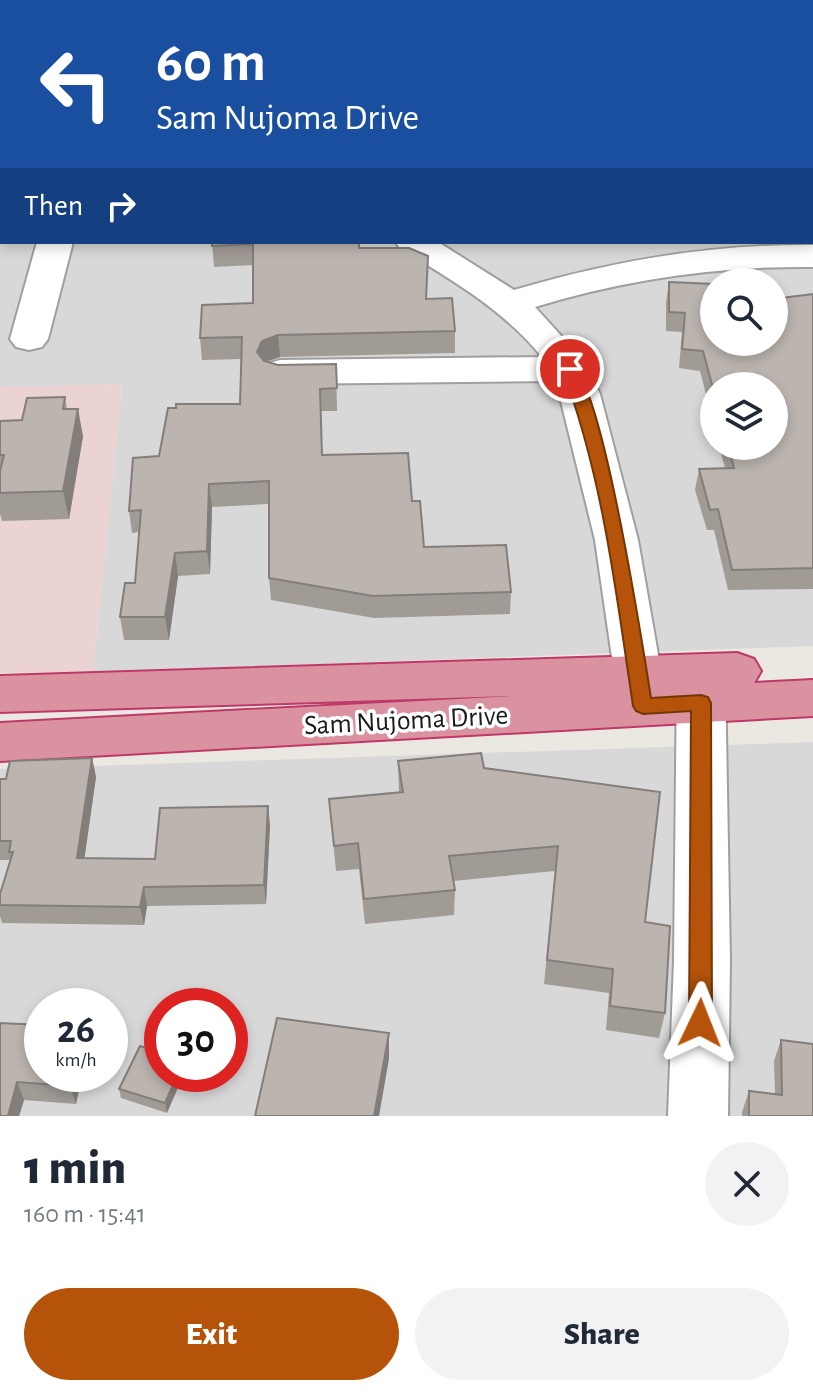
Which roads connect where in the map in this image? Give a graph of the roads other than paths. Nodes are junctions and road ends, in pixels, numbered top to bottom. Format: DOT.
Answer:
graph roads {
  1 [pos="54,244"];
  2 [pos="416,244"];
  3 [pos="813,256"];
  4 [pos="508,303"];
  5 [pos="29,339"];
  6 [pos="570,369"];
  7 [pos="280,372"];
  8 [pos="813,668"];
  9 [pos="701,688"];
  10 [pos="641,690"];
  11 [pos="0,694"];
  12 [pos="813,698"];
  13 [pos="0,742"];
  14 [pos="698,1116"];
  1 -- 5 [label="street"];
  2 -- 4 [label="street"];
  3 -- 4 [label="street"];
  4 -- 6 [label="street"];
  6 -- 7 [label="street"];
  6 -- 10 [label="street"];
  8 -- 9 [label="highway, Sam Nujoma Drive"];
  9 -- 10 [label="highway, Sam Nujoma Drive"];
  9 -- 12 [label="highway, Sam Nujoma Drive"];
  9 -- 14 [label="street"];
  10 -- 11 [label="highway, Sam Nujoma Drive"];
  10 -- 13 [label="highway, Sam Nujoma Drive"];
}
